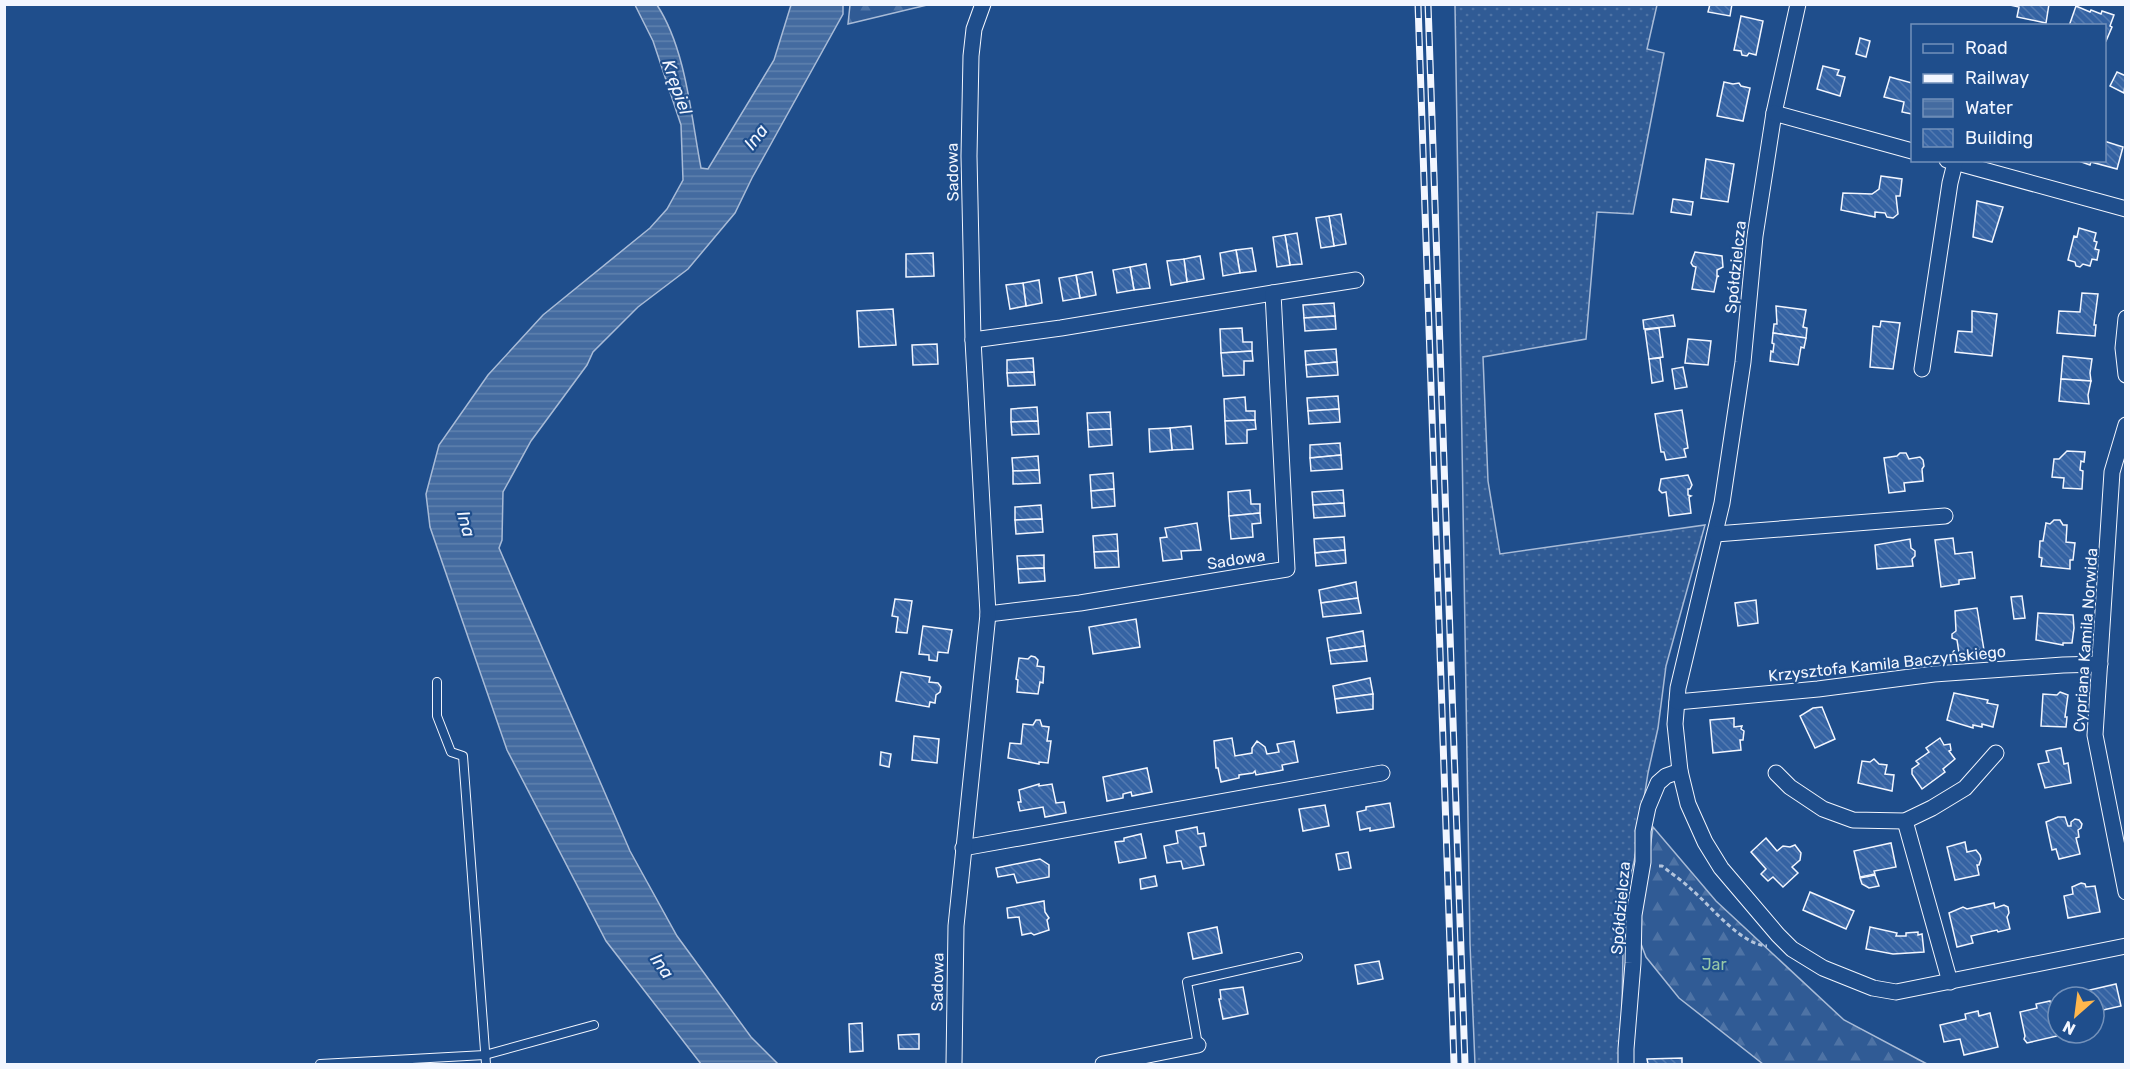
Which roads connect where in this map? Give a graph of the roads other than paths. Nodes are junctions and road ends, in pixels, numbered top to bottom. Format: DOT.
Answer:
graph roads {
  1 [pos="982,4"];
  2 [pos="1798,4"];
  3 [pos="1774,113"];
  4 [pos="1911,151"];
  5 [pos="1951,162"];
  6 [pos="2126,209"];
  7 [pos="1356,280"];
  8 [pos="1273,294"];
  9 [pos="2126,318"];
  10 [pos="974,340"];
  11 [pos="1922,369"];
  12 [pos="2126,375"];
  13 [pos="2126,425"];
  14 [pos="1945,516"];
  15 [pos="1716,534"];
  16 [pos="988,614"];
  17 [pos="2100,664"];
  18 [pos="437,682"];
  19 [pos="1677,702"];
  20 [pos="1996,753"];
  21 [pos="1680,771"];
  22 [pos="1382,773"];
  23 [pos="1776,773"];
  24 [pos="1905,822"];
  25 [pos="963,848"];
  26 [pos="2126,892"];
  27 [pos="2126,946"];
  28 [pos="1298,957"];
  29 [pos="1950,982"];
  30 [pos="594,1025"];
  31 [pos="1198,1045"];
  32 [pos="485,1054"];
  33 [pos="320,1065"];
  34 [pos="486,1065"];
  35 [pos="954,1065"];
  36 [pos="1103,1065"];
  37 [pos="1626,1065"];
  1 -- 10 [label="street, Sadowa"];
  2 -- 3 [label="street, Spółdzielcza"];
  3 -- 4 [label="street"];
  3 -- 15 [label="street, Spółdzielcza"];
  5 -- 6 [label="street"];
  5 -- 11 [label="street"];
  7 -- 8 [label="street"];
  8 -- 10 [label="street"];
  8 -- 16 [label="street, Sadowa"];
  9 -- 12 [label="street"];
  10 -- 16 [label="street, Sadowa"];
  13 -- 17 [label="street, Cypriana Kamila Norwida"];
  14 -- 15 [label="street"];
  15 -- 19 [label="street, Spółdzielcza"];
  16 -- 25 [label="street, Sadowa"];
  17 -- 19 [label="street, Krzysztofa Kamila Baczyńskiego"];
  17 -- 26 [label="street, Cypriana Kamila Norwida"];
  18 -- 32 [label="lane"];
  19 -- 21 [label="street, Spółdzielcza"];
  20 -- 24 [label="street"];
  21 -- 29 [label="street, Spółdzielcza"];
  21 -- 37 [label="street, Spółdzielcza"];
  22 -- 25 [label="street"];
  23 -- 24 [label="street"];
  24 -- 29 [label="street"];
  25 -- 35 [label="street, Sadowa"];
  27 -- 29 [label="street, Spółdzielcza"];
  28 -- 31 [label="lane"];
  30 -- 32 [label="lane"];
  31 -- 36 [label="street"];
  32 -- 33 [label="lane"];
  32 -- 34 [label="lane"];
}
